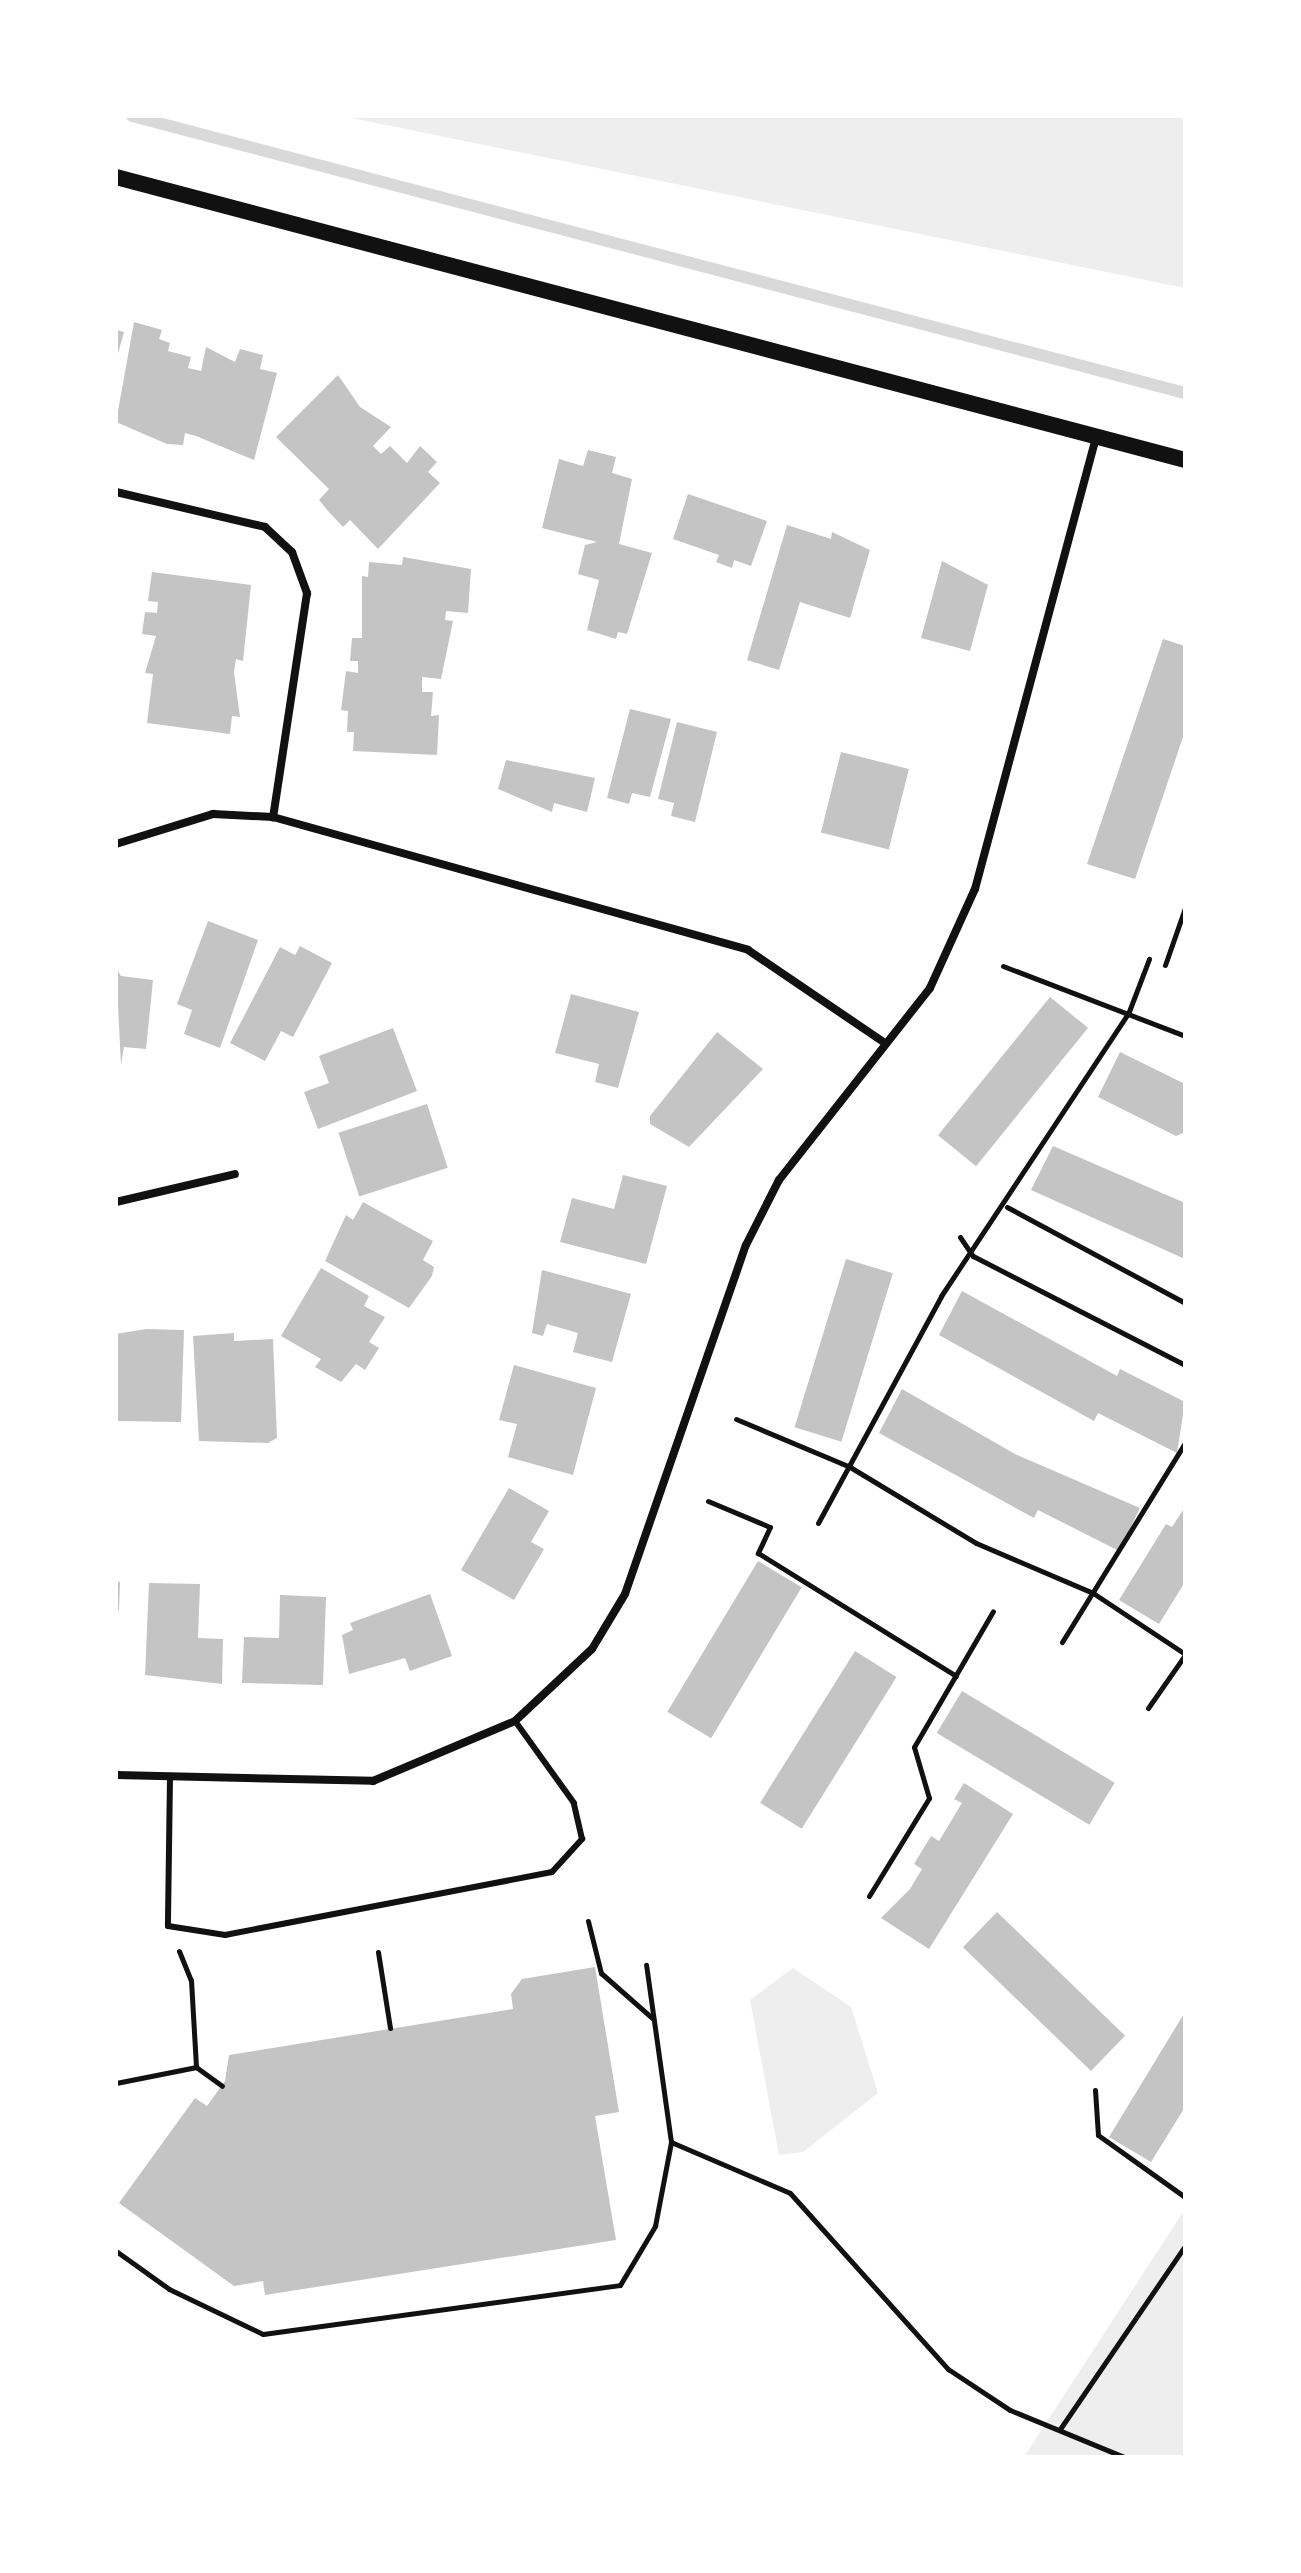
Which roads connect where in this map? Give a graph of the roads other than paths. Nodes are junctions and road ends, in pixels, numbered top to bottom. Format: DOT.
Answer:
graph roads {
  1 [pos="116,177"];
  2 [pos="1096,437"];
  3 [pos="1185,460"];
  4 [pos="116,492"];
  5 [pos="273,817"];
  6 [pos="116,844"];
  7 [pos="885,1043"];
  8 [pos="235,1174"];
  9 [pos="116,1202"];
  10 [pos="515,1721"];
  11 [pos="116,1775"];
  12 [pos="170,1777"];
  1 -- 2 [label="main road"];
  2 -- 3 [label="main road"];
  2 -- 7 [label="street"];
  4 -- 5 [label="street"];
  5 -- 6 [label="street"];
  5 -- 7 [label="street"];
  7 -- 10 [label="street"];
  8 -- 9 [label="street"];
  10 -- 12 [label="street"];
  10 -- 12 [label="lane"];
  11 -- 12 [label="street"];
}
